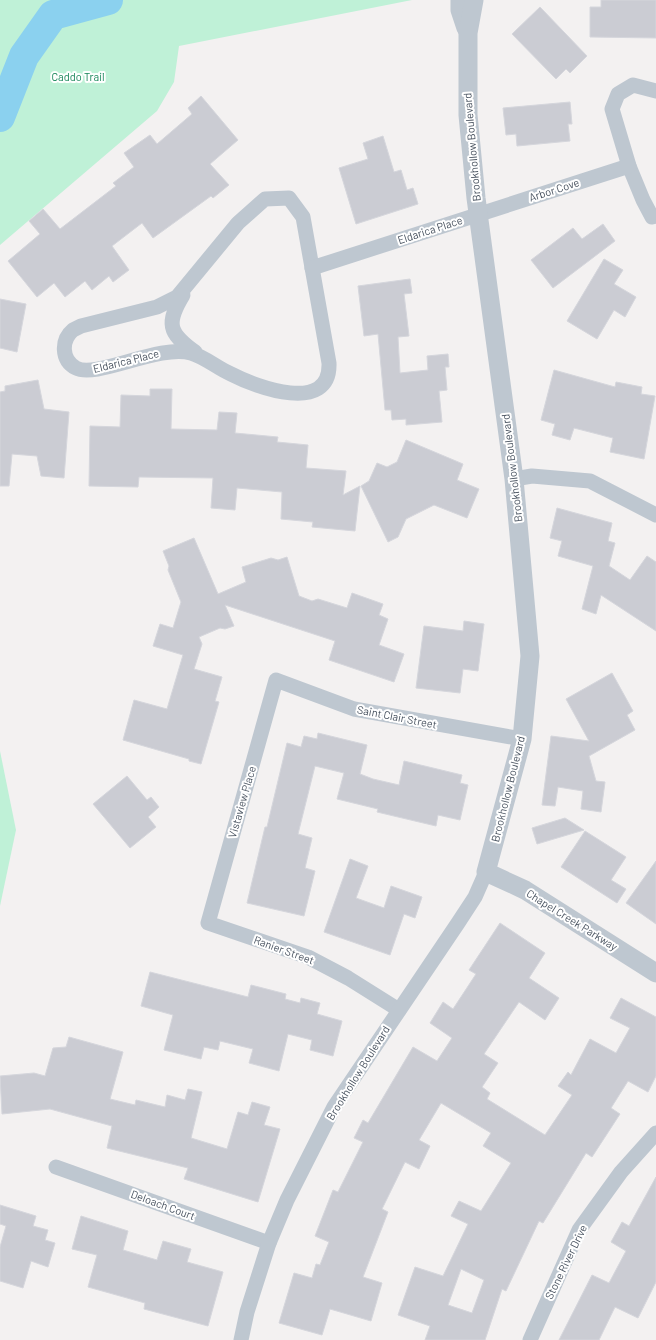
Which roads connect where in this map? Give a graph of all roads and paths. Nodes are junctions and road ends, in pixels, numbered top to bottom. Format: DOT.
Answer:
graph roads {
  1 [pos="460,0"];
  2 [pos="474,0"];
  3 [pos="468,33"];
  4 [pos="656,91"];
  5 [pos="629,166"];
  6 [pos="478,214"];
  7 [pos="656,216"];
  8 [pos="312,268"];
  9 [pos="191,282"];
  10 [pos="207,360"];
  11 [pos="514,479"];
  12 [pos="656,515"];
  13 [pos="276,680"];
  14 [pos="522,739"];
  15 [pos="486,872"];
  16 [pos="208,923"];
  17 [pos="656,973"];
  18 [pos="399,1010"];
  19 [pos="656,1133"];
  20 [pos="56,1167"];
  21 [pos="269,1243"];
  22 [pos="241,1340"];
  23 [pos="530,1340"];
  1 -- 3 [label="street, Brookhollow Boulevard"];
  2 -- 3 [label="street, Brookhollow Boulevard"];
  3 -- 6 [label="street, Brookhollow Boulevard"];
  4 -- 5 [label="street"];
  5 -- 6 [label="street, Arbor Cove"];
  5 -- 7 [label="street"];
  6 -- 8 [label="street, Eldarica Place"];
  6 -- 11 [label="street, Brookhollow Boulevard"];
  8 -- 9 [label="street, Eldarica Place"];
  8 -- 10 [label="street, Eldarica Place"];
  9 -- 10 [label="street, Eldarica Place"];
  9 -- 10 [label="street, Eldarica Place"];
  11 -- 12 [label="street"];
  11 -- 14 [label="street, Brookhollow Boulevard"];
  13 -- 14 [label="street, Saint Clair Street"];
  13 -- 16 [label="street, Vistaview Place"];
  14 -- 15 [label="street, Brookhollow Boulevard"];
  15 -- 17 [label="street, Chapel Creek Parkway"];
  15 -- 18 [label="street, Brookhollow Boulevard"];
  16 -- 18 [label="street, Ranier Street"];
  18 -- 21 [label="street, Brookhollow Boulevard"];
  19 -- 23 [label="street, Stone River Drive"];
  20 -- 21 [label="street, Deloach Court"];
  21 -- 22 [label="street, Brookhollow Boulevard"];
}
